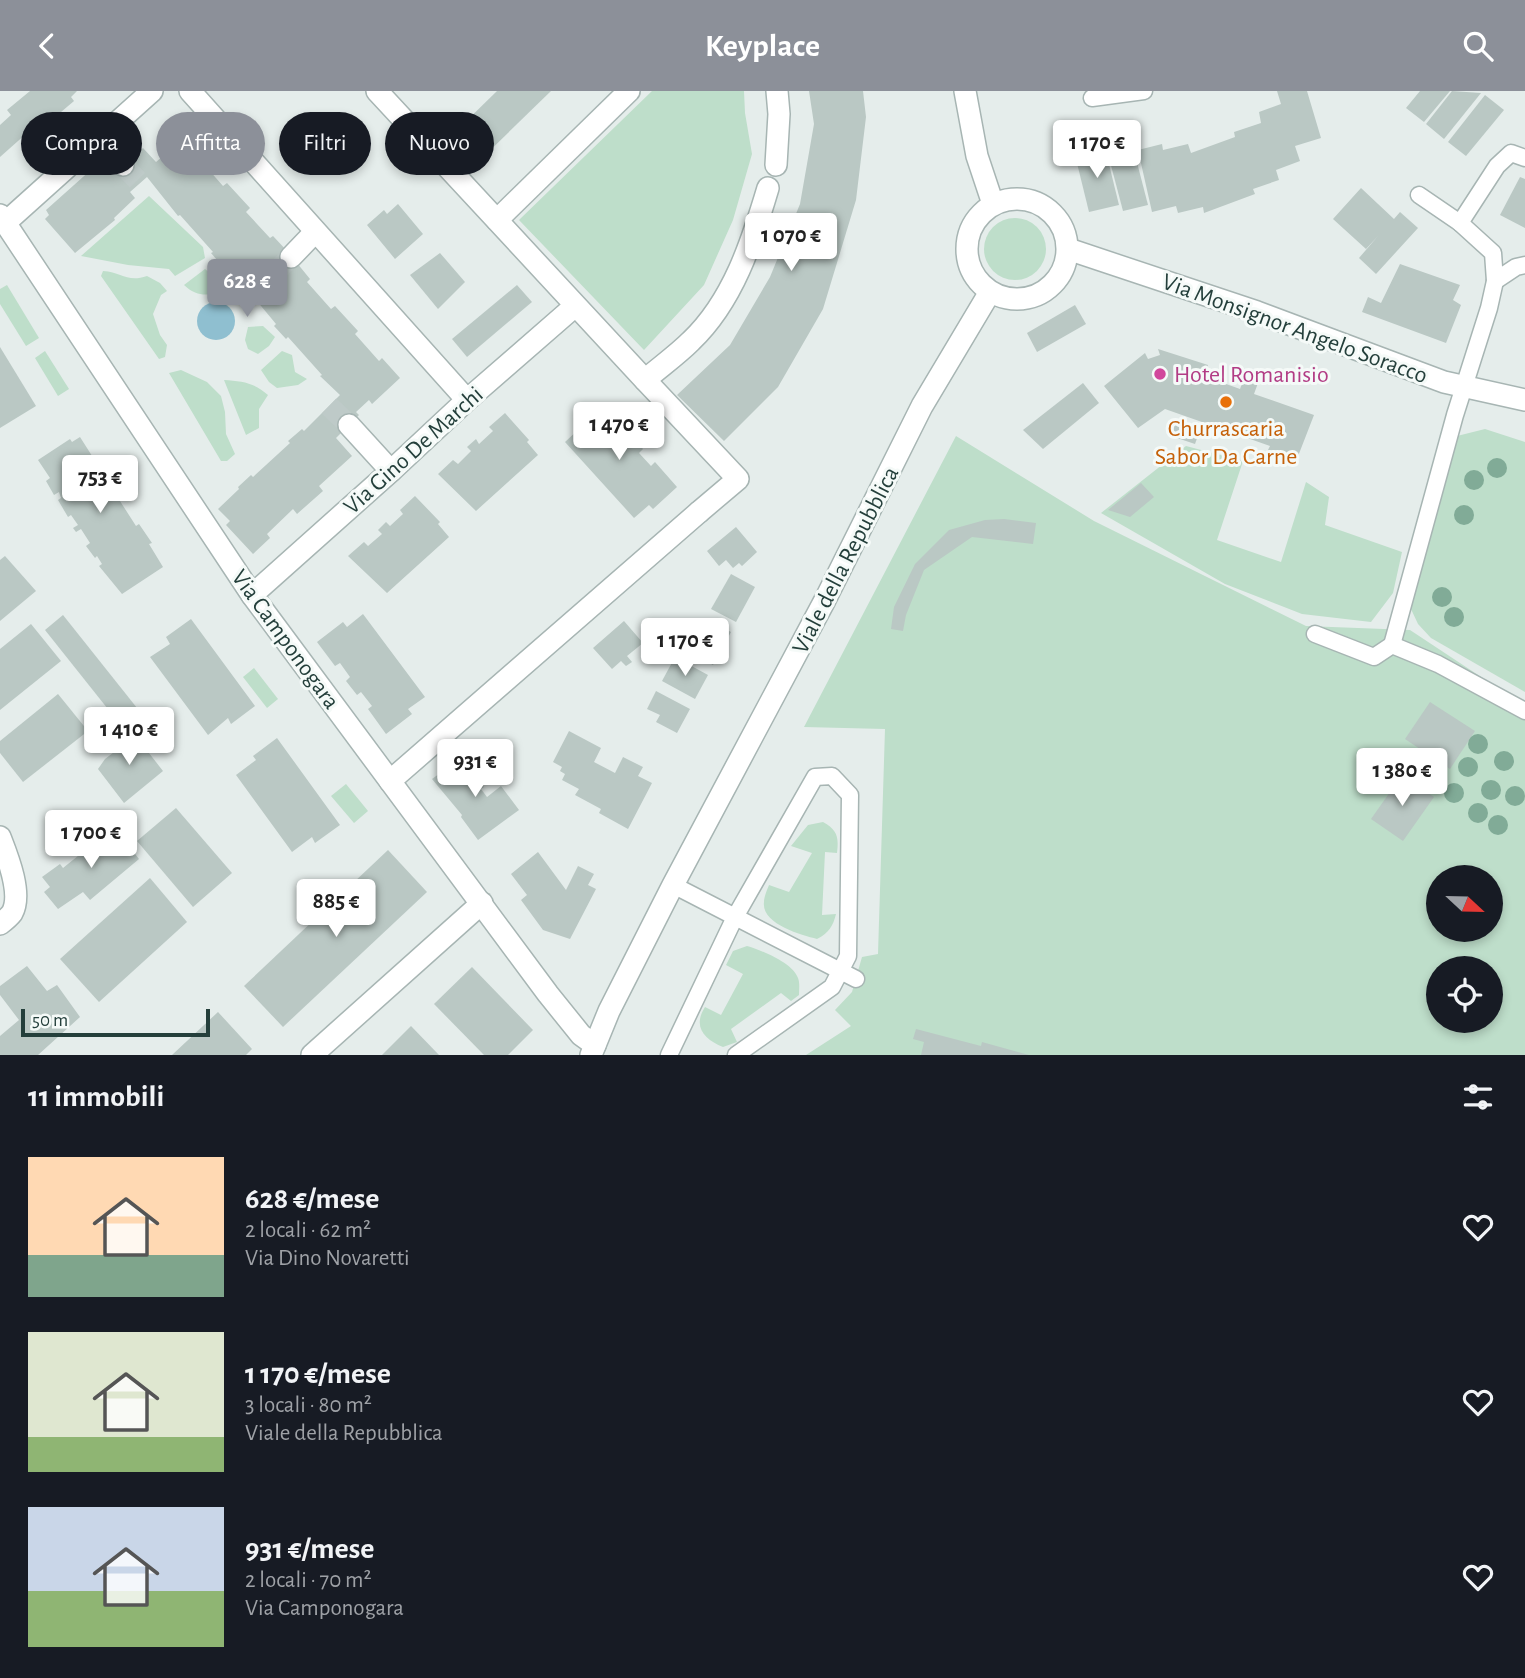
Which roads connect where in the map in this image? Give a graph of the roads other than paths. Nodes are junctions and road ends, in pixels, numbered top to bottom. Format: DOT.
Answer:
graph roads {
  1 [pos="152,91"];
  2 [pos="190,91"];
  3 [pos="377,91"];
  4 [pos="629,91"];
  5 [pos="777,91"];
  6 [pos="1144,91"];
  7 [pos="966,95"];
  8 [pos="1092,98"];
  9 [pos="129,112"];
  10 [pos="1525,158"];
  11 [pos="776,165"];
  12 [pos="56,175"];
  13 [pos="768,188"];
  14 [pos="1419,195"];
  15 [pos="993,204"];
  16 [pos="3,219"];
  17 [pos="497,220"];
  18 [pos="1460,223"];
  19 [pos="315,233"];
  20 [pos="1068,249"];
  21 [pos="291,257"];
  22 [pos="1525,265"];
  23 [pos="1495,281"];
  24 [pos="990,292"];
  25 [pos="575,306"];
  26 [pos="645,380"];
  27 [pos="1464,387"];
  28 [pos="467,400"];
  29 [pos="1525,400"];
  30 [pos="349,425"];
  31 [pos="391,471"];
  32 [pos="252,595"];
  33 [pos="1315,634"];
  34 [pos="1392,645"];
  35 [pos="1525,711"];
  36 [pos="390,781"];
  37 [pos="0,837"];
  38 [pos="673,885"];
  39 [pos="482,903"];
  40 [pos="735,917"];
  41 [pos="0,924"];
  42 [pos="840,971"];
  43 [pos="856,979"];
  44 [pos="593,1050"];
  45 [pos="312,1055"];
  46 [pos="669,1055"];
  47 [pos="736,1055"];
  1 -- 9 [label="street"];
  2 -- 19 [label="street"];
  3 -- 17 [label="street"];
  4 -- 17 [label="street"];
  5 -- 11 [label="street"];
  6 -- 8 [label="lane"];
  7 -- 15 [label="street"];
  10 -- 18 [label="lane"];
  12 -- 16 [label="street"];
  13 -- 26 [label="street"];
  14 -- 18 [label="lane"];
  15 -- 20 [label="street"];
  15 -- 24 [label="street"];
  16 -- 32 [label="street, Via Camponogara"];
  17 -- 25 [label="street"];
  18 -- 23 [label="lane"];
  19 -- 21 [label="street"];
  19 -- 28 [label="street"];
  20 -- 24 [label="street"];
  20 -- 27 [label="street, Via Monsignor Angelo Soracco"];
  22 -- 23 [label="lane"];
  23 -- 27 [label="lane"];
  24 -- 38 [label="street, Viale della Repubblica"];
  25 -- 26 [label="street"];
  25 -- 28 [label="street, Via Gino De Marchi"];
  26 -- 36 [label="street"];
  27 -- 29 [label="street, Via Monsignor Angelo Soracco"];
  27 -- 34 [label="lane"];
  28 -- 31 [label="street, Via Gino De Marchi"];
  30 -- 31 [label="street"];
  31 -- 32 [label="street, Via Gino De Marchi"];
  32 -- 36 [label="street, Via Camponogara"];
  33 -- 34 [label="lane"];
  34 -- 35 [label="lane"];
  36 -- 39 [label="street, Via Camponogara"];
  37 -- 41 [label="street"];
  38 -- 40 [label="lane"];
  38 -- 44 [label="street, Viale della Repubblica"];
  39 -- 44 [label="street, Via Camponogara"];
  39 -- 45 [label="street"];
  40 -- 42 [label="lane"];
  40 -- 42 [label="lane"];
  40 -- 46 [label="lane"];
  42 -- 43 [label="lane"];
  42 -- 47 [label="lane"];
}
